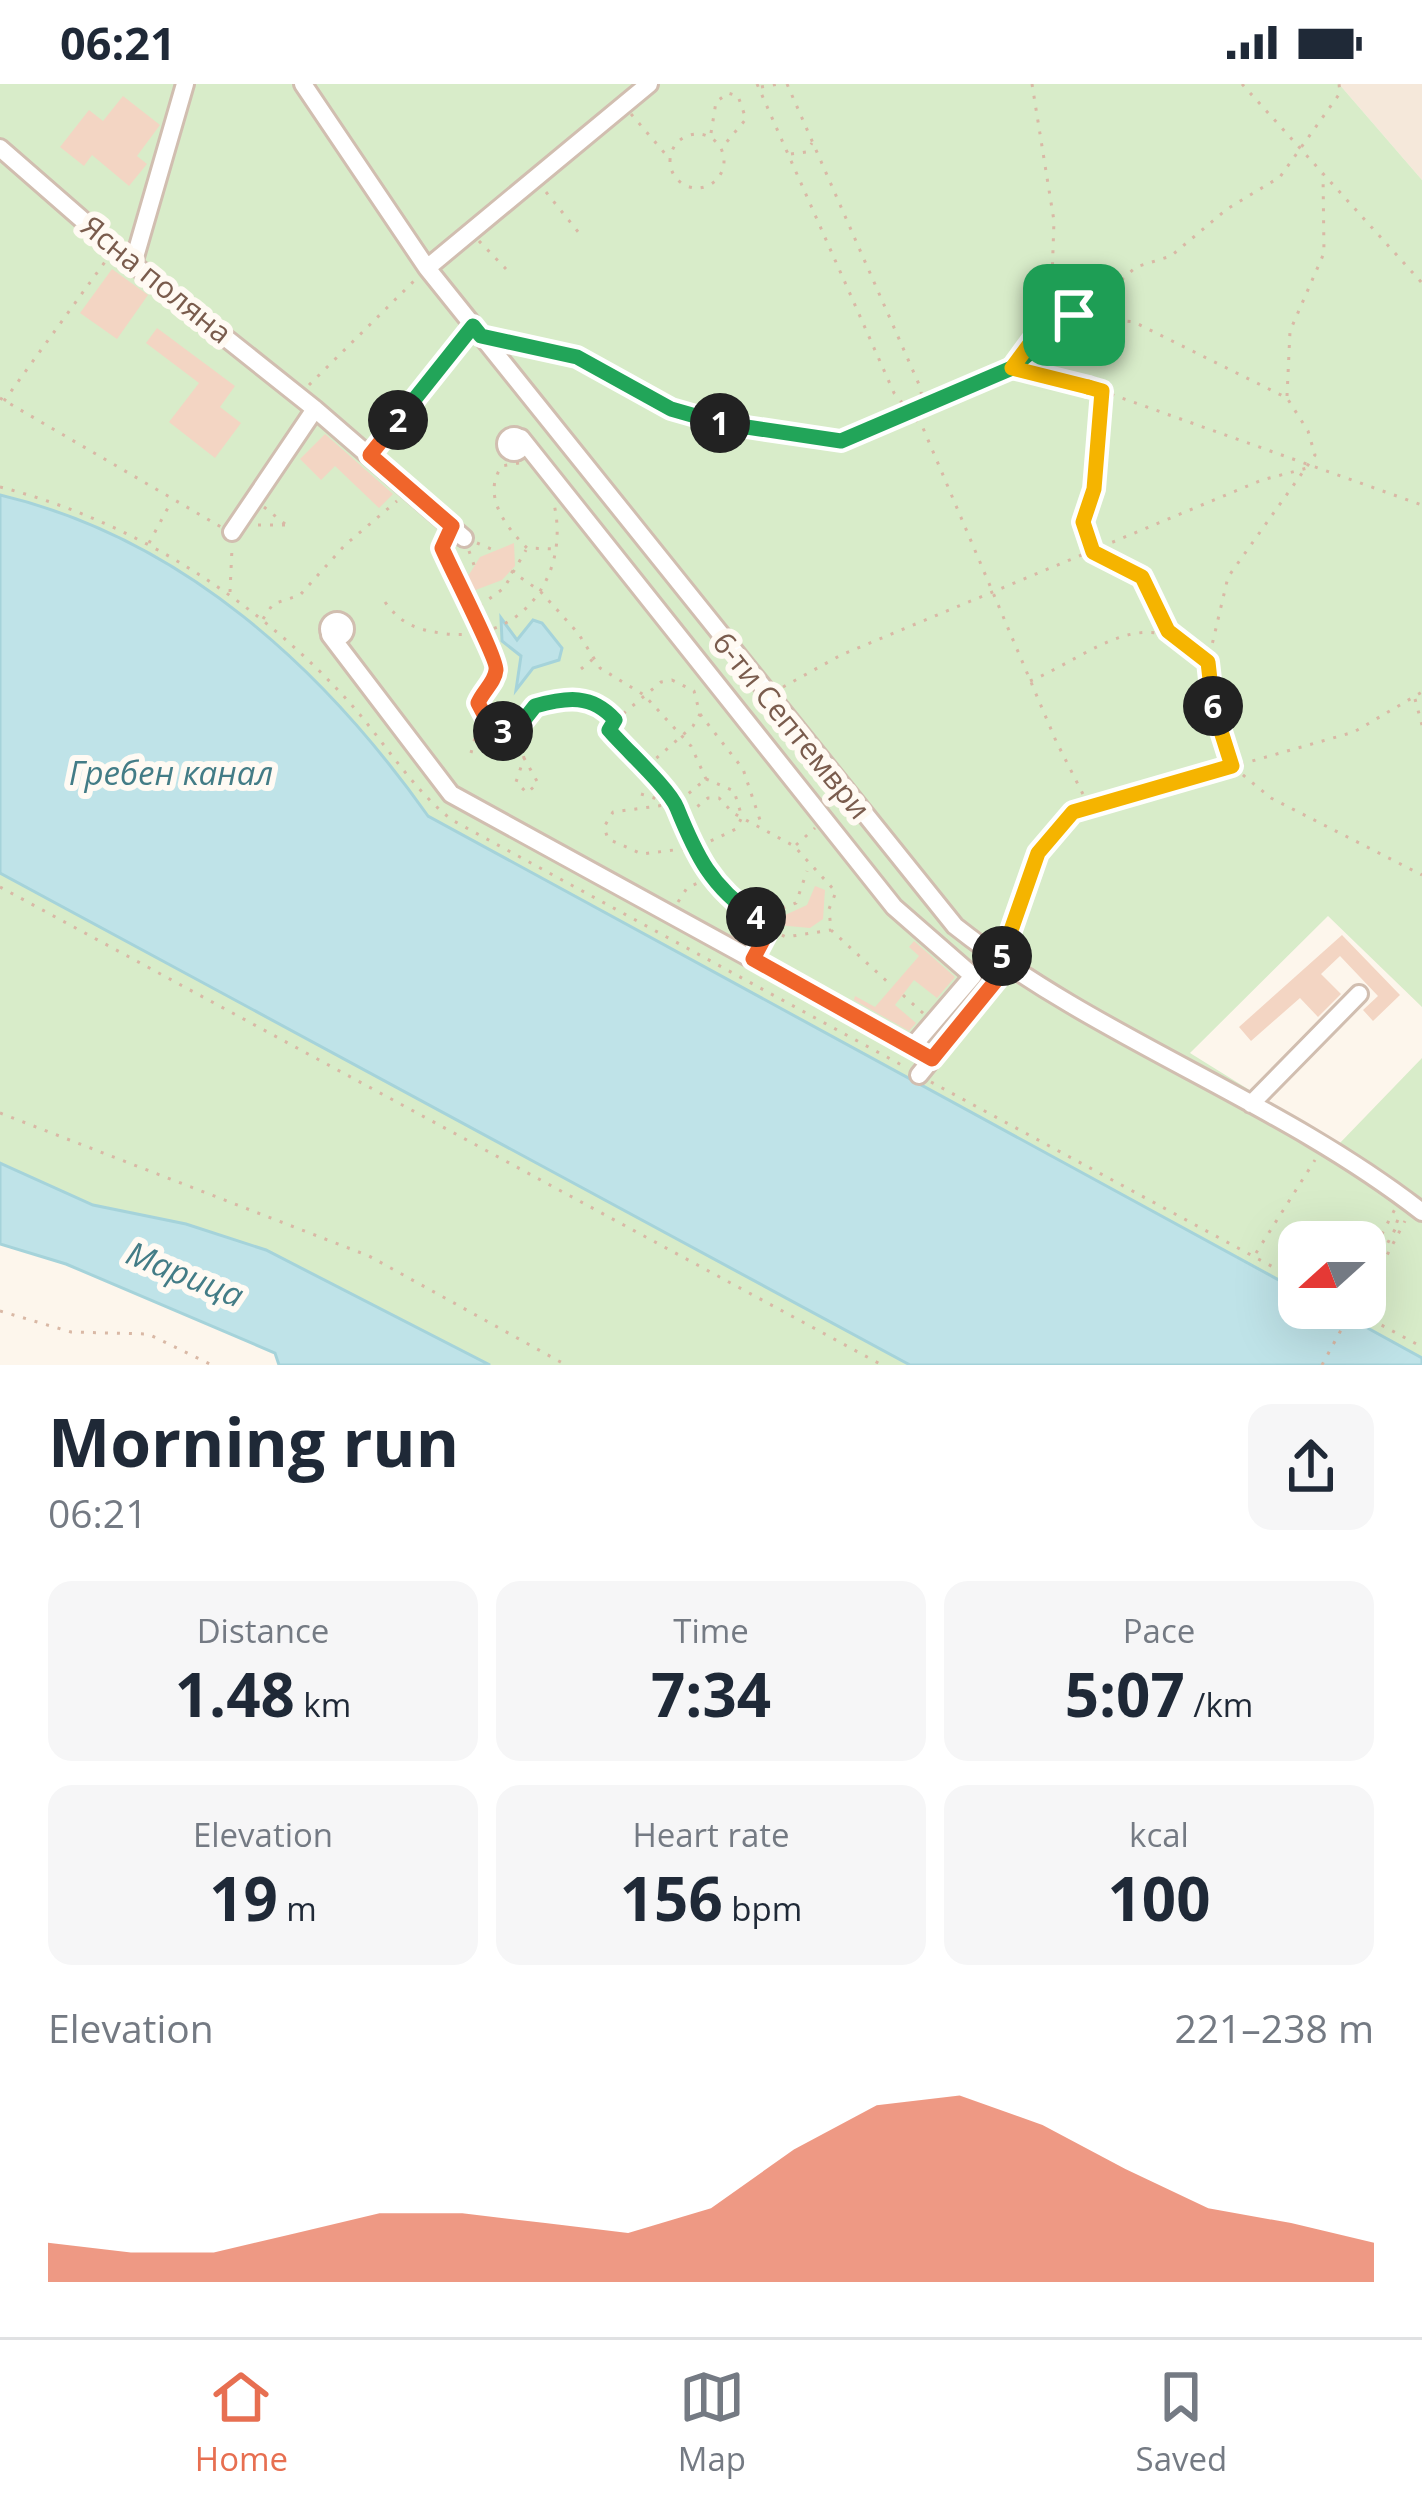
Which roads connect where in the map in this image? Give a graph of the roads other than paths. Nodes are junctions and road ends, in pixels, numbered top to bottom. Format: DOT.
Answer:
graph roads {
  1 [pos="185,84"];
  2 [pos="303,84"];
  3 [pos="649,84"];
  4 [pos="0,148"];
  5 [pos="133,264"];
  6 [pos="427,268"];
  7 [pos="477,331"];
  8 [pos="315,409"];
  9 [pos="521,438"];
  10 [pos="370,455"];
  11 [pos="235,528"];
  12 [pos="458,532"];
  13 [pos="330,635"];
  14 [pos="1003,964"];
  15 [pos="1359,994"];
  16 [pos="912,1046"];
  17 [pos="932,1059"];
  18 [pos="919,1075"];
  19 [pos="1251,1104"];
  20 [pos="1419,1209"];
  1 -- 5 [label="street"];
  2 -- 6 [label="street, 6-ти Септември"];
  3 -- 6 [label="street"];
  4 -- 5 [label="street, Ясна поляна"];
  5 -- 8 [label="street, Ясна поляна"];
  6 -- 7 [label="street, 6-ти Септември"];
  7 -- 10 [label="street"];
  7 -- 14 [label="street, 6-ти Септември"];
  8 -- 10 [label="street, Ясна поляна"];
  8 -- 11 [label="street"];
  9 -- 16 [label="street"];
  10 -- 12 [label="street, Ясна поляна"];
  13 -- 16 [label="street"];
  14 -- 17 [label="street"];
  14 -- 19 [label="street, 6-ти Септември"];
  15 -- 19 [label="street"];
  16 -- 17 [label="street"];
  17 -- 18 [label="street"];
  19 -- 20 [label="street, 6-ти Септември"];
}
